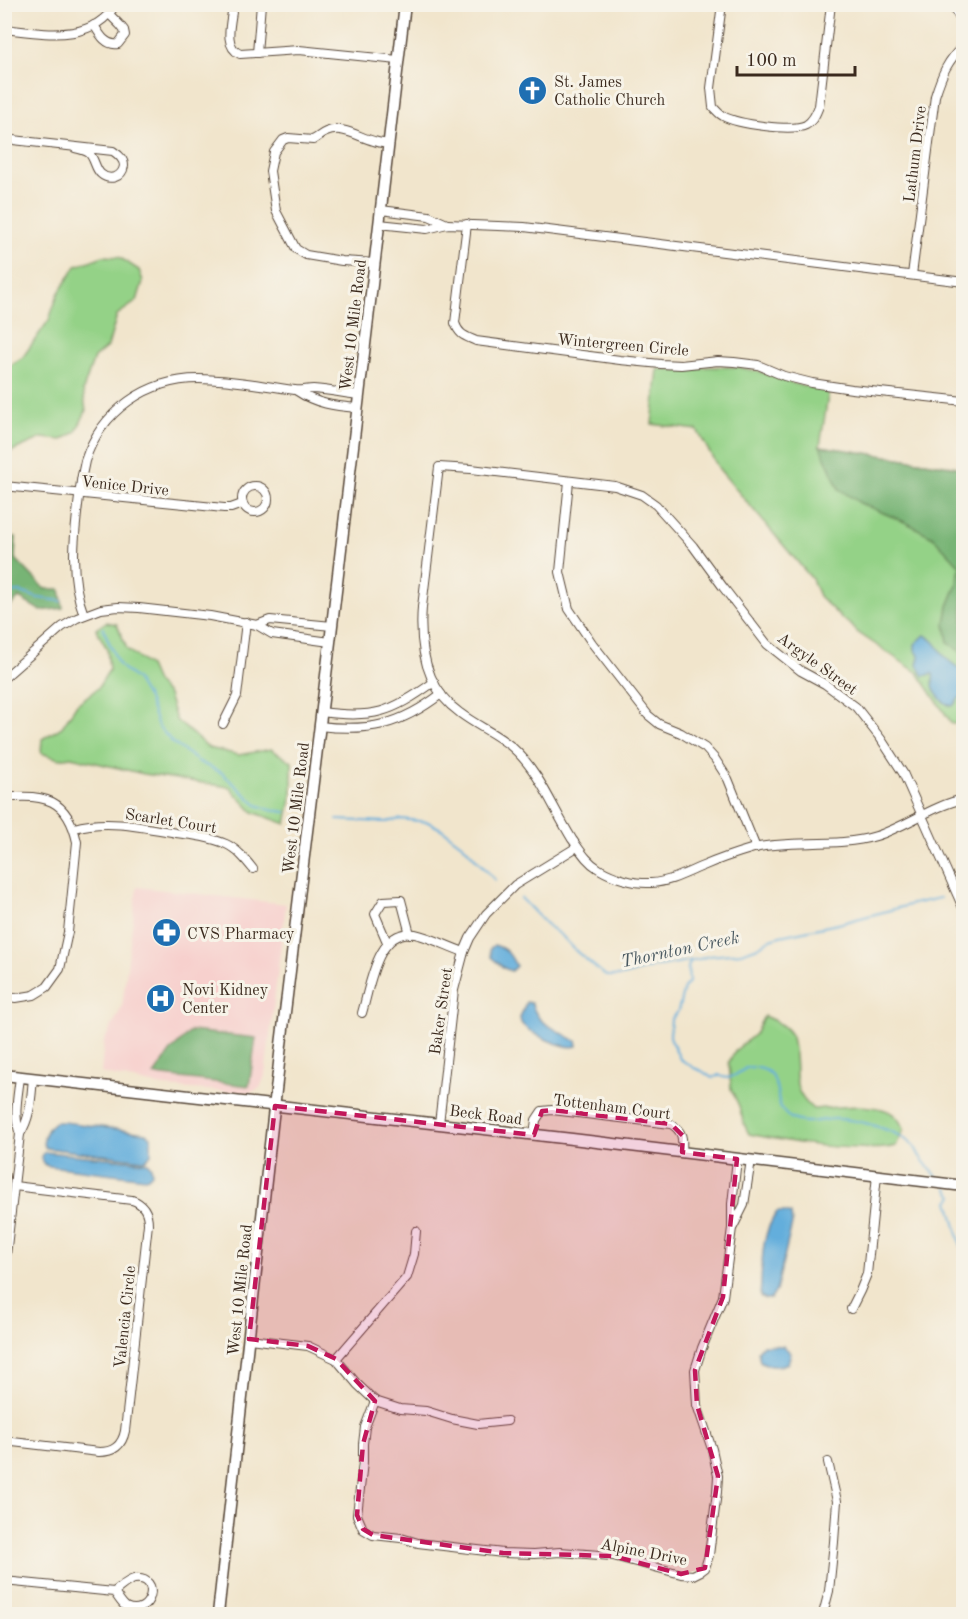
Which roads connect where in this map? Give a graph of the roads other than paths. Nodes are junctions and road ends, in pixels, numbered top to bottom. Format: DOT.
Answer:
graph roads {
  1 [pos="116,4"];
  2 [pos="234,4"];
  3 [pos="261,4"];
  4 [pos="405,4"];
  5 [pos="722,4"];
  6 [pos="831,4"];
  7 [pos="954,4"];
  8 [pos="109,14"];
  9 [pos="963,24"];
  10 [pos="94,25"];
  11 [pos="4,28"];
  12 [pos="963,45"];
  13 [pos="257,53"];
  14 [pos="398,60"];
  15 [pos="4,140"];
  16 [pos="389,144"];
  17 [pos="75,148"];
  18 [pos="381,210"];
  19 [pos="379,224"];
  20 [pos="447,224"];
  21 [pos="466,224"];
  22 [pos="375,263"];
  23 [pos="912,275"];
  24 [pos="963,282"];
  25 [pos="297,391"];
  26 [pos="358,395"];
  27 [pos="963,401"];
  28 [pos="357,408"];
  29 [pos="569,481"];
  30 [pos="4,486"];
  31 [pos="80,493"];
  32 [pos="242,504"];
  33 [pos="84,615"];
  34 [pos="246,622"];
  35 [pos="257,625"];
  36 [pos="332,626"];
  37 [pos="330,642"];
  38 [pos="4,678"];
  39 [pos="434,682"];
  40 [pos="441,694"];
  41 [pos="321,711"];
  42 [pos="374,714"];
  43 [pos="223,724"];
  44 [pos="319,726"];
  45 [pos="376,726"];
  46 [pos="4,798"];
  47 [pos="963,799"];
  48 [pos="922,816"];
  49 [pos="74,828"];
  50 [pos="577,847"];
  51 [pos="756,848"];
  52 [pos="253,868"];
  53 [pos="963,910"];
  54 [pos="410,934"];
  55 [pos="387,942"];
  56 [pos="464,952"];
  57 [pos="4,997"];
  58 [pos="362,1013"];
  59 [pos="4,1075"];
  60 [pos="20,1077"];
  61 [pos="33,1078"];
  62 [pos="275,1106"];
  63 [pos="439,1124"];
  64 [pos="20,1134"];
  65 [pos="534,1135"];
  66 [pos="682,1152"];
  67 [pos="737,1159"];
  68 [pos="751,1160"];
  69 [pos="878,1175"];
  70 [pos="14,1186"];
  71 [pos="963,1186"];
  72 [pos="732,1228"];
  73 [pos="416,1231"];
  74 [pos="4,1273"];
  75 [pos="850,1309"];
  76 [pos="249,1340"];
  77 [pos="336,1359"];
  78 [pos="375,1401"];
  79 [pos="507,1420"];
  80 [pos="4,1441"];
  81 [pos="828,1462"];
  82 [pos="4,1581"];
  83 [pos="114,1592"];
  84 [pos="219,1614"];
  85 [pos="823,1614"];
  1 -- 8 [label="street"];
  2 -- 13 [label="street"];
  3 -- 13 [label="street"];
  4 -- 14 [label="main road, West 10 Mile Road"];
  5 -- 6 [label="street"];
  7 -- 9 [label="street"];
  8 -- 10 [label="street"];
  8 -- 10 [label="street"];
  10 -- 11 [label="street"];
  12 -- 23 [label="street, Lathum Drive"];
  13 -- 14 [label="street"];
  14 -- 16 [label="main road, West 10 Mile Road"];
  15 -- 17 [label="street"];
  16 -- 18 [label="main road, West 10 Mile Road"];
  16 -- 22 [label="street"];
  17 -- 17 [label="street"];
  18 -- 19 [label="main road, West 10 Mile Road"];
  18 -- 20 [label="street"];
  19 -- 20 [label="street"];
  19 -- 22 [label="main road, West 10 Mile Road"];
  20 -- 21 [label="street"];
  21 -- 23 [label="street"];
  21 -- 27 [label="street, Wintergreen Circle"];
  22 -- 26 [label="main road, West 10 Mile Road"];
  23 -- 24 [label="street"];
  25 -- 26 [label="street"];
  25 -- 28 [label="street"];
  25 -- 31 [label="street"];
  26 -- 28 [label="main road, West 10 Mile Road"];
  28 -- 36 [label="main road, West 10 Mile Road"];
  29 -- 39 [label="street, Argyle Street"];
  29 -- 48 [label="street, Argyle Street"];
  29 -- 51 [label="street"];
  30 -- 31 [label="street, Venice Drive"];
  31 -- 32 [label="street, Venice Drive"];
  31 -- 33 [label="street"];
  33 -- 34 [label="street"];
  33 -- 38 [label="street"];
  34 -- 35 [label="street"];
  34 -- 43 [label="street"];
  35 -- 36 [label="street"];
  35 -- 37 [label="street"];
  36 -- 37 [label="main road, West 10 Mile Road"];
  37 -- 41 [label="main road, West 10 Mile Road"];
  39 -- 40 [label="street"];
  39 -- 42 [label="street"];
  40 -- 45 [label="street"];
  40 -- 50 [label="street"];
  41 -- 42 [label="street"];
  41 -- 44 [label="main road, West 10 Mile Road"];
  42 -- 45 [label="street"];
  44 -- 45 [label="street"];
  44 -- 62 [label="main road, West 10 Mile Road"];
  46 -- 49 [label="street"];
  47 -- 48 [label="street"];
  48 -- 51 [label="street"];
  48 -- 53 [label="street, Argyle Street"];
  49 -- 52 [label="street, Scarlet Court"];
  49 -- 57 [label="street"];
  50 -- 51 [label="street"];
  50 -- 56 [label="street, Baker Street"];
  54 -- 55 [label="street"];
  54 -- 55 [label="street"];
  54 -- 56 [label="street"];
  55 -- 58 [label="street"];
  56 -- 63 [label="street, Baker Street"];
  59 -- 60 [label="main road, Beck Road"];
  60 -- 61 [label="main road, Beck Road"];
  60 -- 64 [label="street"];
  61 -- 62 [label="main road, Beck Road"];
  61 -- 64 [label="street"];
  62 -- 63 [label="main road, Beck Road"];
  62 -- 76 [label="main road, West 10 Mile Road"];
  63 -- 65 [label="main road, Beck Road"];
  64 -- 70 [label="street"];
  65 -- 66 [label="main road, Beck Road"];
  65 -- 66 [label="street, Tottenham Court"];
  66 -- 67 [label="main road, Beck Road"];
  67 -- 68 [label="main road, Beck Road"];
  67 -- 72 [label="street, Alpine Drive"];
  68 -- 69 [label="main road, Beck Road"];
  68 -- 72 [label="street"];
  69 -- 71 [label="main road, Beck Road"];
  69 -- 75 [label="street"];
  70 -- 74 [label="street"];
  70 -- 80 [label="street, Valencia Circle"];
  72 -- 78 [label="street, Alpine Drive"];
  73 -- 77 [label="street"];
  76 -- 77 [label="street"];
  76 -- 84 [label="main road, West 10 Mile Road"];
  77 -- 78 [label="street"];
  78 -- 79 [label="street"];
  81 -- 85 [label="street"];
  82 -- 83 [label="street"];
  83 -- 83 [label="street"];
}
